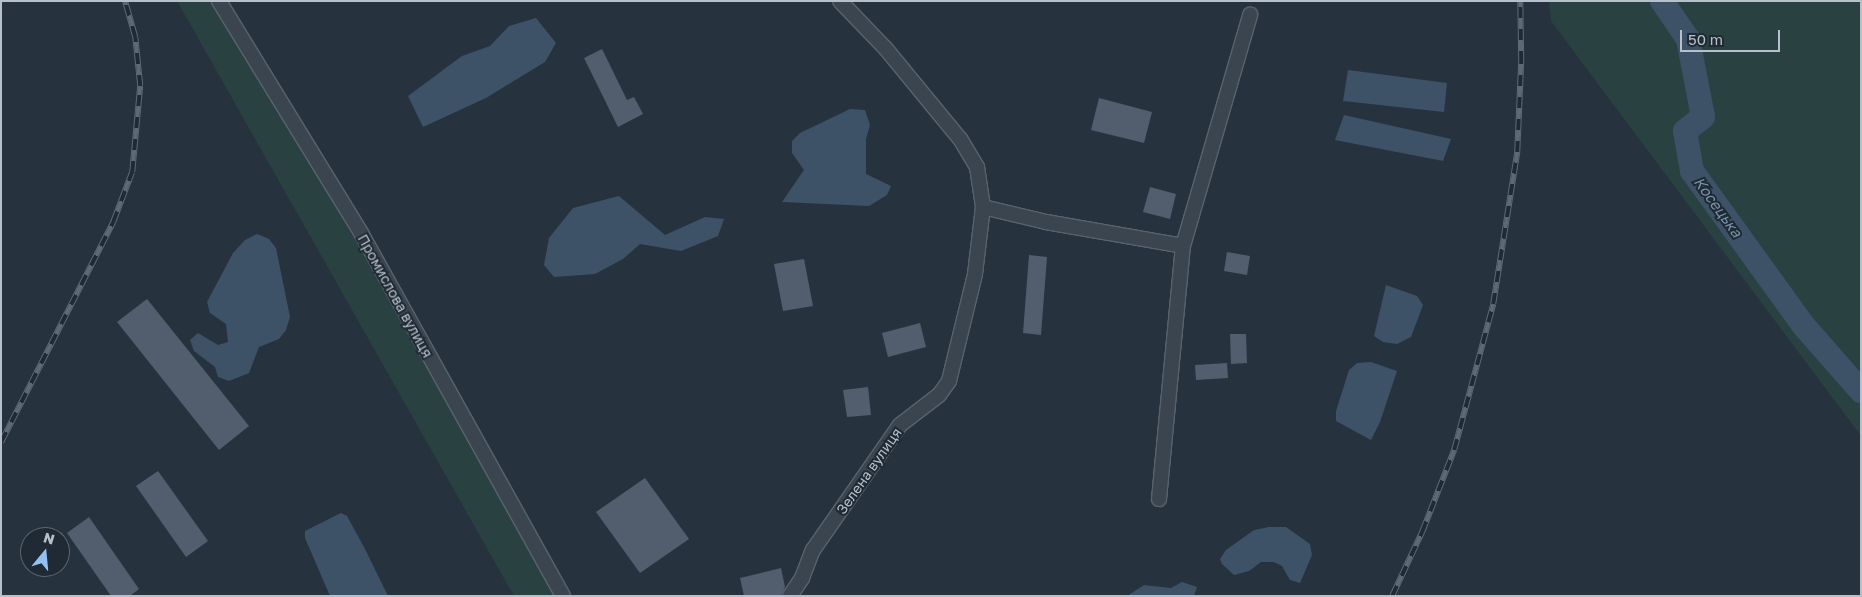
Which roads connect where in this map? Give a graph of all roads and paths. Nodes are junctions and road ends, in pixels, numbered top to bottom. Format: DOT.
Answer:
graph roads {
  1 [pos="219,1"];
  2 [pos="840,1"];
  3 [pos="1250,14"];
  4 [pos="983,207"];
  5 [pos="1183,246"];
  6 [pos="1159,499"];
  7 [pos="563,596"];
  8 [pos="790,596"];
  1 -- 7 [label="street, Промислова вулиця"];
  2 -- 4 [label="street, Зелена вулиця"];
  3 -- 5 [label="street"];
  4 -- 5 [label="street"];
  4 -- 8 [label="street, Зелена вулиця"];
  5 -- 6 [label="street"];
}
